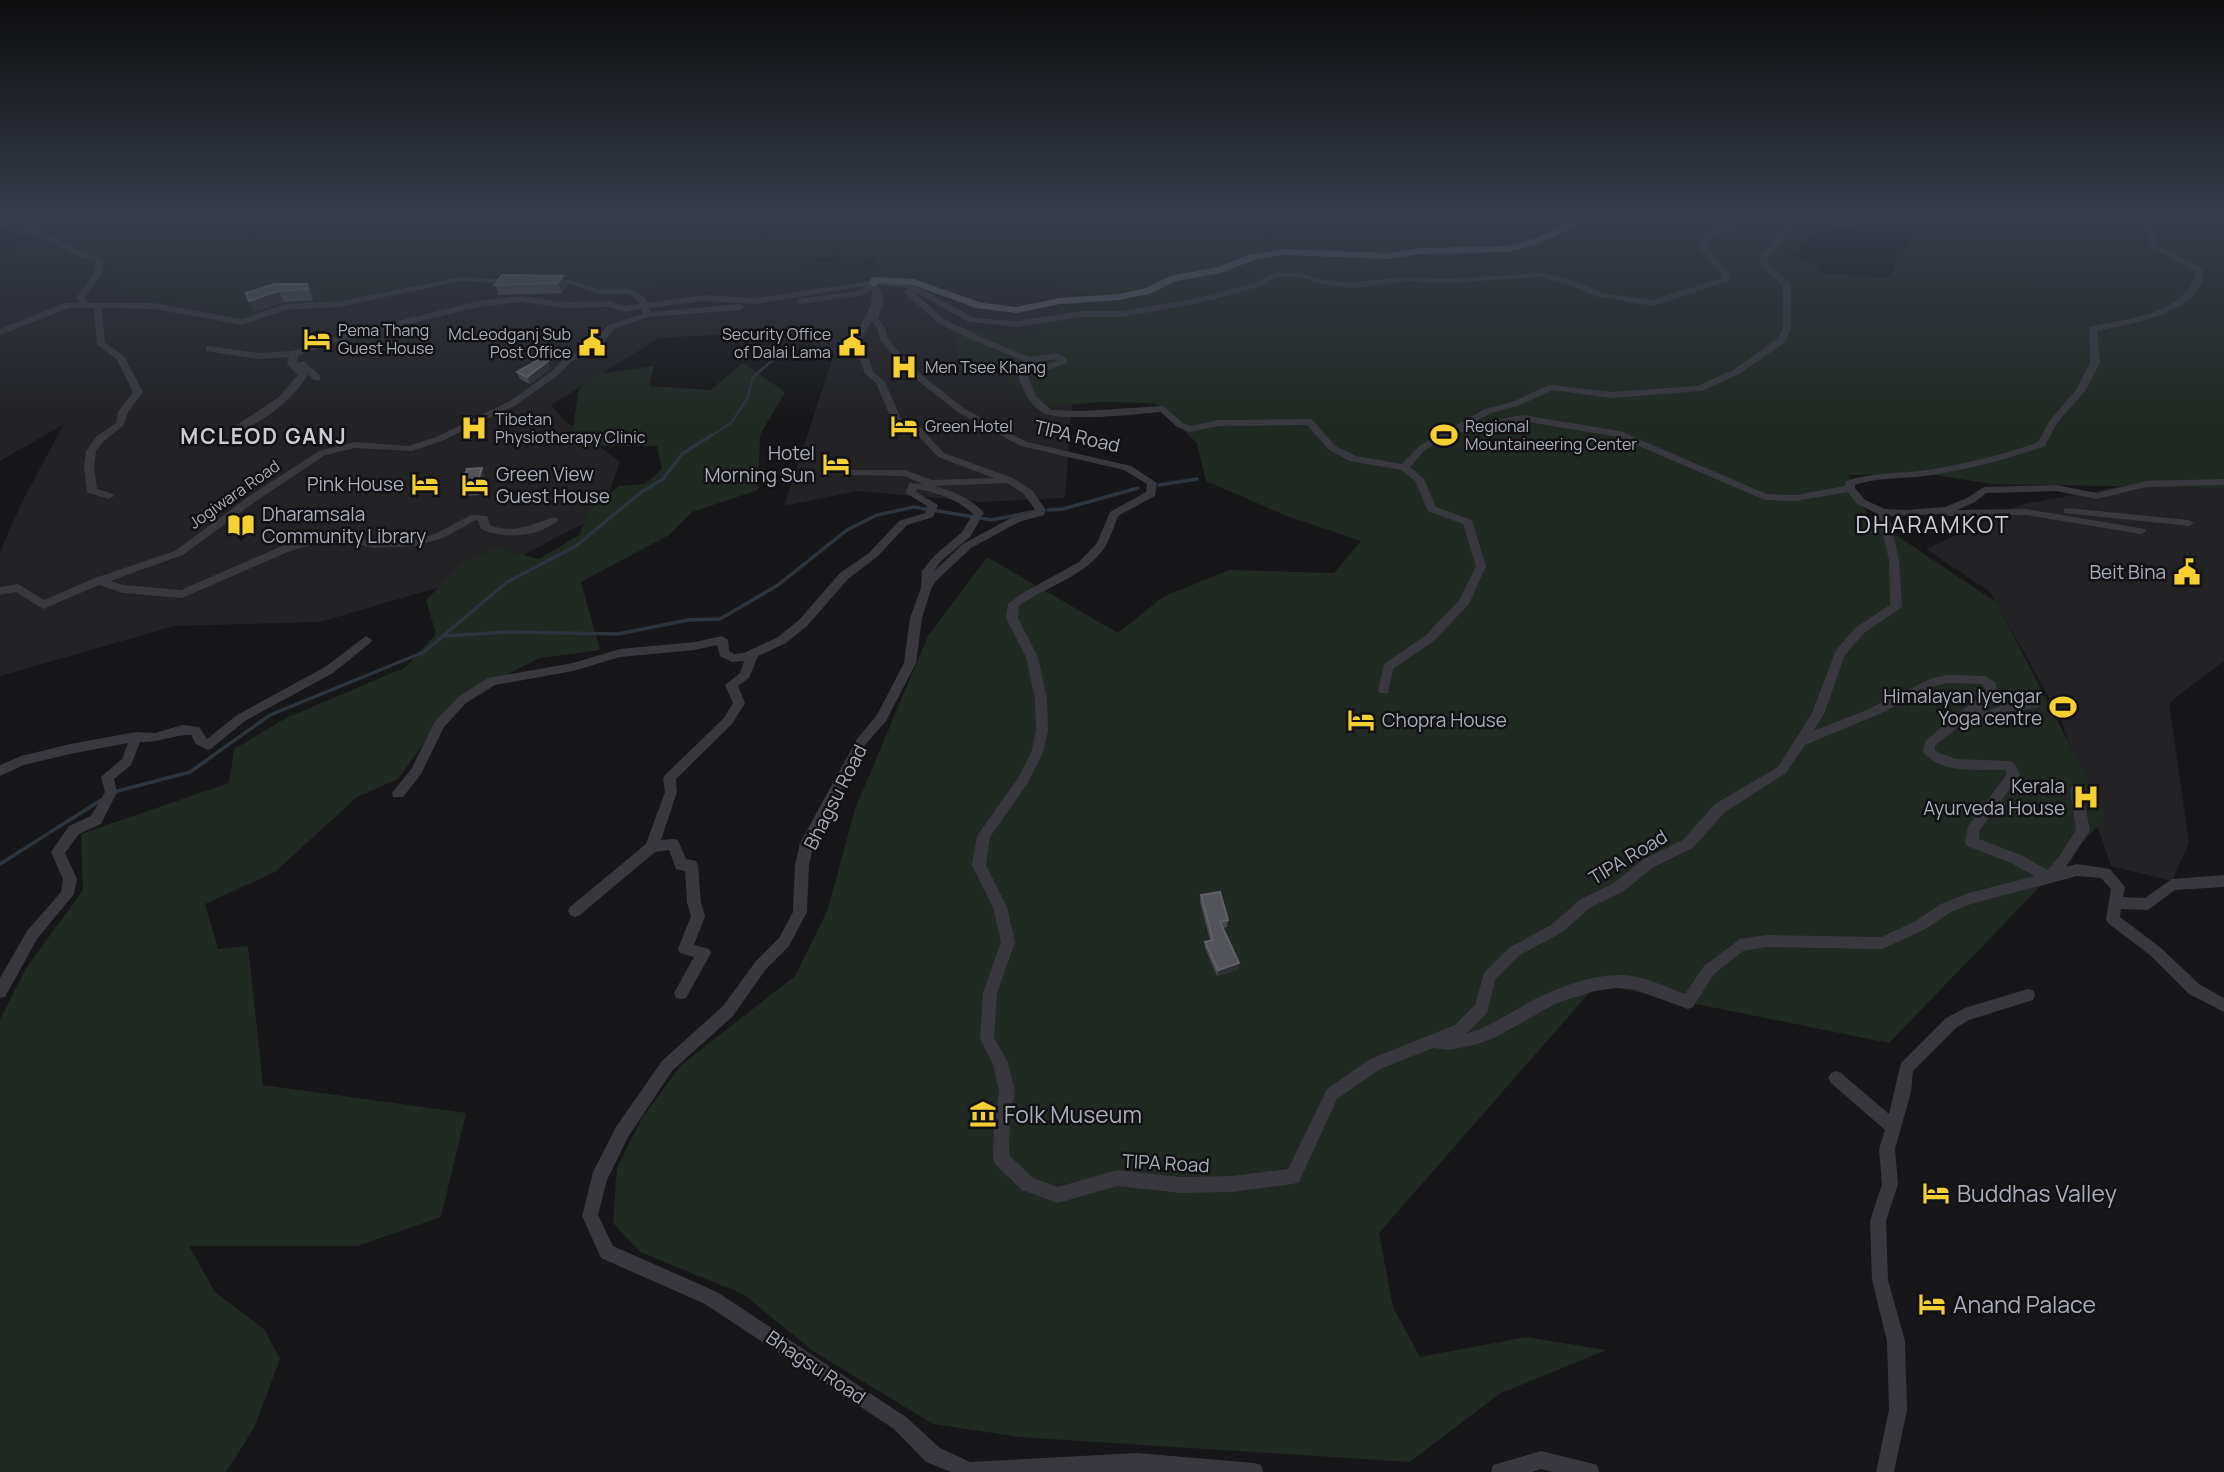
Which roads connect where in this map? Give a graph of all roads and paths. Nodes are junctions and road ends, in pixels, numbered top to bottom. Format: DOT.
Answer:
graph roads {
  1 [pos="90,285"];
  2 [pos="430,285"];
  3 [pos="579,285"];
  4 [pos="876,285"];
  5 [pos="885,285"];
  6 [pos="904,285"];
  7 [pos="922,285"];
  8 [pos="1161,285"];
  9 [pos="1257,285"];
  10 [pos="1576,285"];
  11 [pos="1708,285"];
  12 [pos="1787,285"];
  13 [pos="2198,285"];
  14 [pos="876,290"];
  15 [pos="84,305"];
  16 [pos="98,307"];
  17 [pos="646,311"];
  18 [pos="0,332"];
  19 [pos="209,349"];
  20 [pos="295,353"];
  21 [pos="317,378"];
  22 [pos="237,429"];
  23 [pos="1451,431"];
  24 [pos="1404,467"];
  25 [pos="848,472"];
  26 [pos="1009,480"];
  27 [pos="2224,482"];
  28 [pos="2146,484"];
  29 [pos="1850,488"];
  30 [pos="2224,489"];
  31 [pos="109,496"];
  32 [pos="931,511"];
  33 [pos="1883,512"];
  34 [pos="2026,512"];
  35 [pos="1906,513"];
  36 [pos="976,517"];
  37 [pos="554,520"];
  38 [pos="2189,523"];
  39 [pos="2140,531"];
  40 [pos="99,581"];
  41 [pos="926,589"];
  42 [pos="0,591"];
  43 [pos="366,640"];
  44 [pos="753,654"];
  45 [pos="1384,690"];
  46 [pos="1984,701"];
  47 [pos="2034,705"];
  48 [pos="136,737"];
  49 [pos="1797,743"];
  50 [pos="0,771"];
  51 [pos="2076,791"];
  52 [pos="398,793"];
  53 [pos="652,847"];
  54 [pos="2049,877"];
  55 [pos="2224,881"];
  56 [pos="2117,903"];
  57 [pos="575,911"];
  58 [pos="0,992"];
  59 [pos="681,993"];
  60 [pos="2028,995"];
  61 [pos="2224,1005"];
  62 [pos="1434,1041"];
  63 [pos="1836,1079"];
  64 [pos="1893,1127"];
  65 [pos="1115,1463"];
  66 [pos="1093,1472"];
  67 [pos="1254,1472"];
  68 [pos="1500,1472"];
  69 [pos="1590,1472"];
  70 [pos="1885,1472"];
  1 -- 15 [label="street"];
  2 -- 16 [label="street"];
  3 -- 17 [label="street"];
  4 -- 14 [label="main road"];
  5 -- 14 [label="street"];
  6 -- 9 [label="street"];
  7 -- 8 [label="main road"];
  10 -- 11 [label="street"];
  12 -- 23 [label="street"];
  13 -- 29 [label="street"];
  14 -- 17 [label="street, Jogiwara Road"];
  14 -- 24 [label="street"];
  14 -- 26 [label="street, Bhagsu Road"];
  14 -- 62 [label="street, TIPA Road"];
  15 -- 16 [label="street"];
  15 -- 18 [label="street"];
  16 -- 31 [label="street"];
  17 -- 20 [label="street"];
  17 -- 40 [label="street, Jogiwara Road"];
  19 -- 20 [label="street"];
  20 -- 21 [label="street"];
  20 -- 22 [label="street"];
  23 -- 24 [label="street"];
  23 -- 29 [label="street"];
  24 -- 45 [label="street"];
  25 -- 26 [label="street"];
  26 -- 41 [label="street, Bhagsu Road"];
  27 -- 28 [label="street"];
  28 -- 30 [label="street"];
  28 -- 35 [label="street"];
  29 -- 33 [label="street"];
  32 -- 36 [label="street"];
  32 -- 44 [label="street"];
  33 -- 35 [label="street"];
  33 -- 49 [label="street, TIPA Road"];
  34 -- 35 [label="street"];
  34 -- 38 [label="street"];
  34 -- 39 [label="street"];
  36 -- 41 [label="street"];
  37 -- 40 [label="street"];
  40 -- 42 [label="street, Jogiwara Road"];
  41 -- 65 [label="street, Bhagsu Road"];
  43 -- 48 [label="street"];
  44 -- 52 [label="street"];
  44 -- 53 [label="street"];
  46 -- 47 [label="street"];
  46 -- 49 [label="street"];
  46 -- 54 [label="street"];
  48 -- 50 [label="street"];
  48 -- 58 [label="street"];
  49 -- 62 [label="street, TIPA Road"];
  51 -- 54 [label="street"];
  53 -- 57 [label="street"];
  53 -- 59 [label="street"];
  54 -- 56 [label="street"];
  54 -- 62 [label="street"];
  55 -- 56 [label="street"];
  56 -- 61 [label="street"];
  60 -- 64 [label="street"];
  63 -- 64 [label="street"];
  64 -- 70 [label="street"];
  65 -- 66 [label="street"];
  65 -- 67 [label="street, Bhagsu Road"];
  68 -- 69 [label="street"];
}
